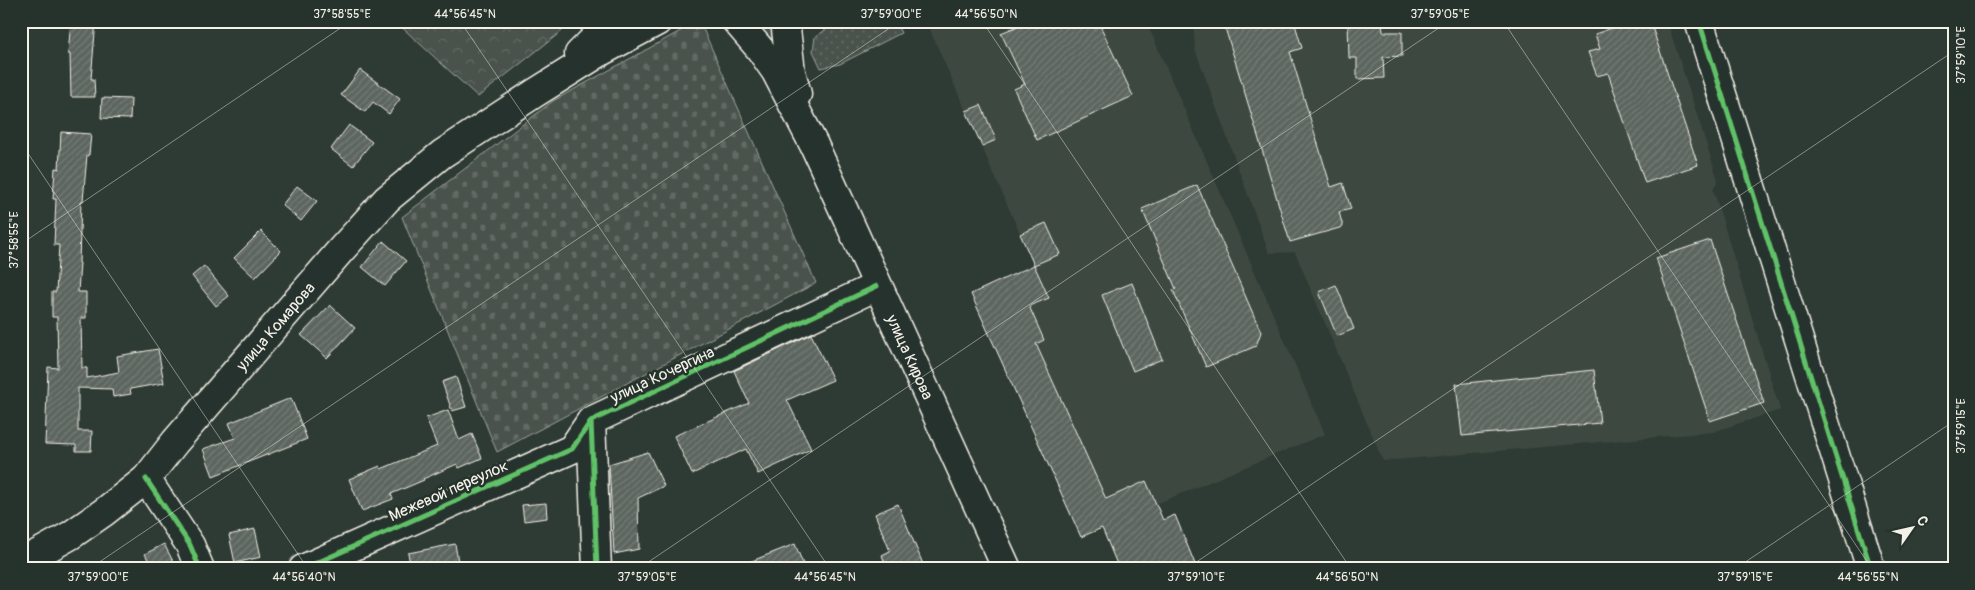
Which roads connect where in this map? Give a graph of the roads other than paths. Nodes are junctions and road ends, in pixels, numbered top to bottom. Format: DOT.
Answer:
graph roads {
  1 [pos="612,21"];
  2 [pos="658,21"];
  3 [pos="736,21"];
  4 [pos="785,21"];
  5 [pos="1699,21"];
  6 [pos="535,93"];
  7 [pos="814,145"];
  8 [pos="877,286"];
  9 [pos="591,421"];
  10 [pos="146,479"];
  11 [pos="23,557"];
  12 [pos="200,569"];
  13 [pos="303,569"];
  14 [pos="597,569"];
  15 [pos="1007,569"];
  16 [pos="1871,569"];
  1 -- 6 [label="main road"];
  2 -- 6 [label="main road"];
  3 -- 7 [label="main road"];
  4 -- 7 [label="main road"];
  5 -- 16 [label="main road"];
  6 -- 10 [label="main road, улица Комарова"];
  7 -- 8 [label="main road, улица Кирова"];
  8 -- 9 [label="main road, улица Кочергина"];
  8 -- 15 [label="main road, улица Кирова"];
  9 -- 13 [label="main road, Межевой переулок"];
  9 -- 14 [label="main road"];
  10 -- 11 [label="main road, улица Комарова"];
  10 -- 12 [label="main road"];
}
